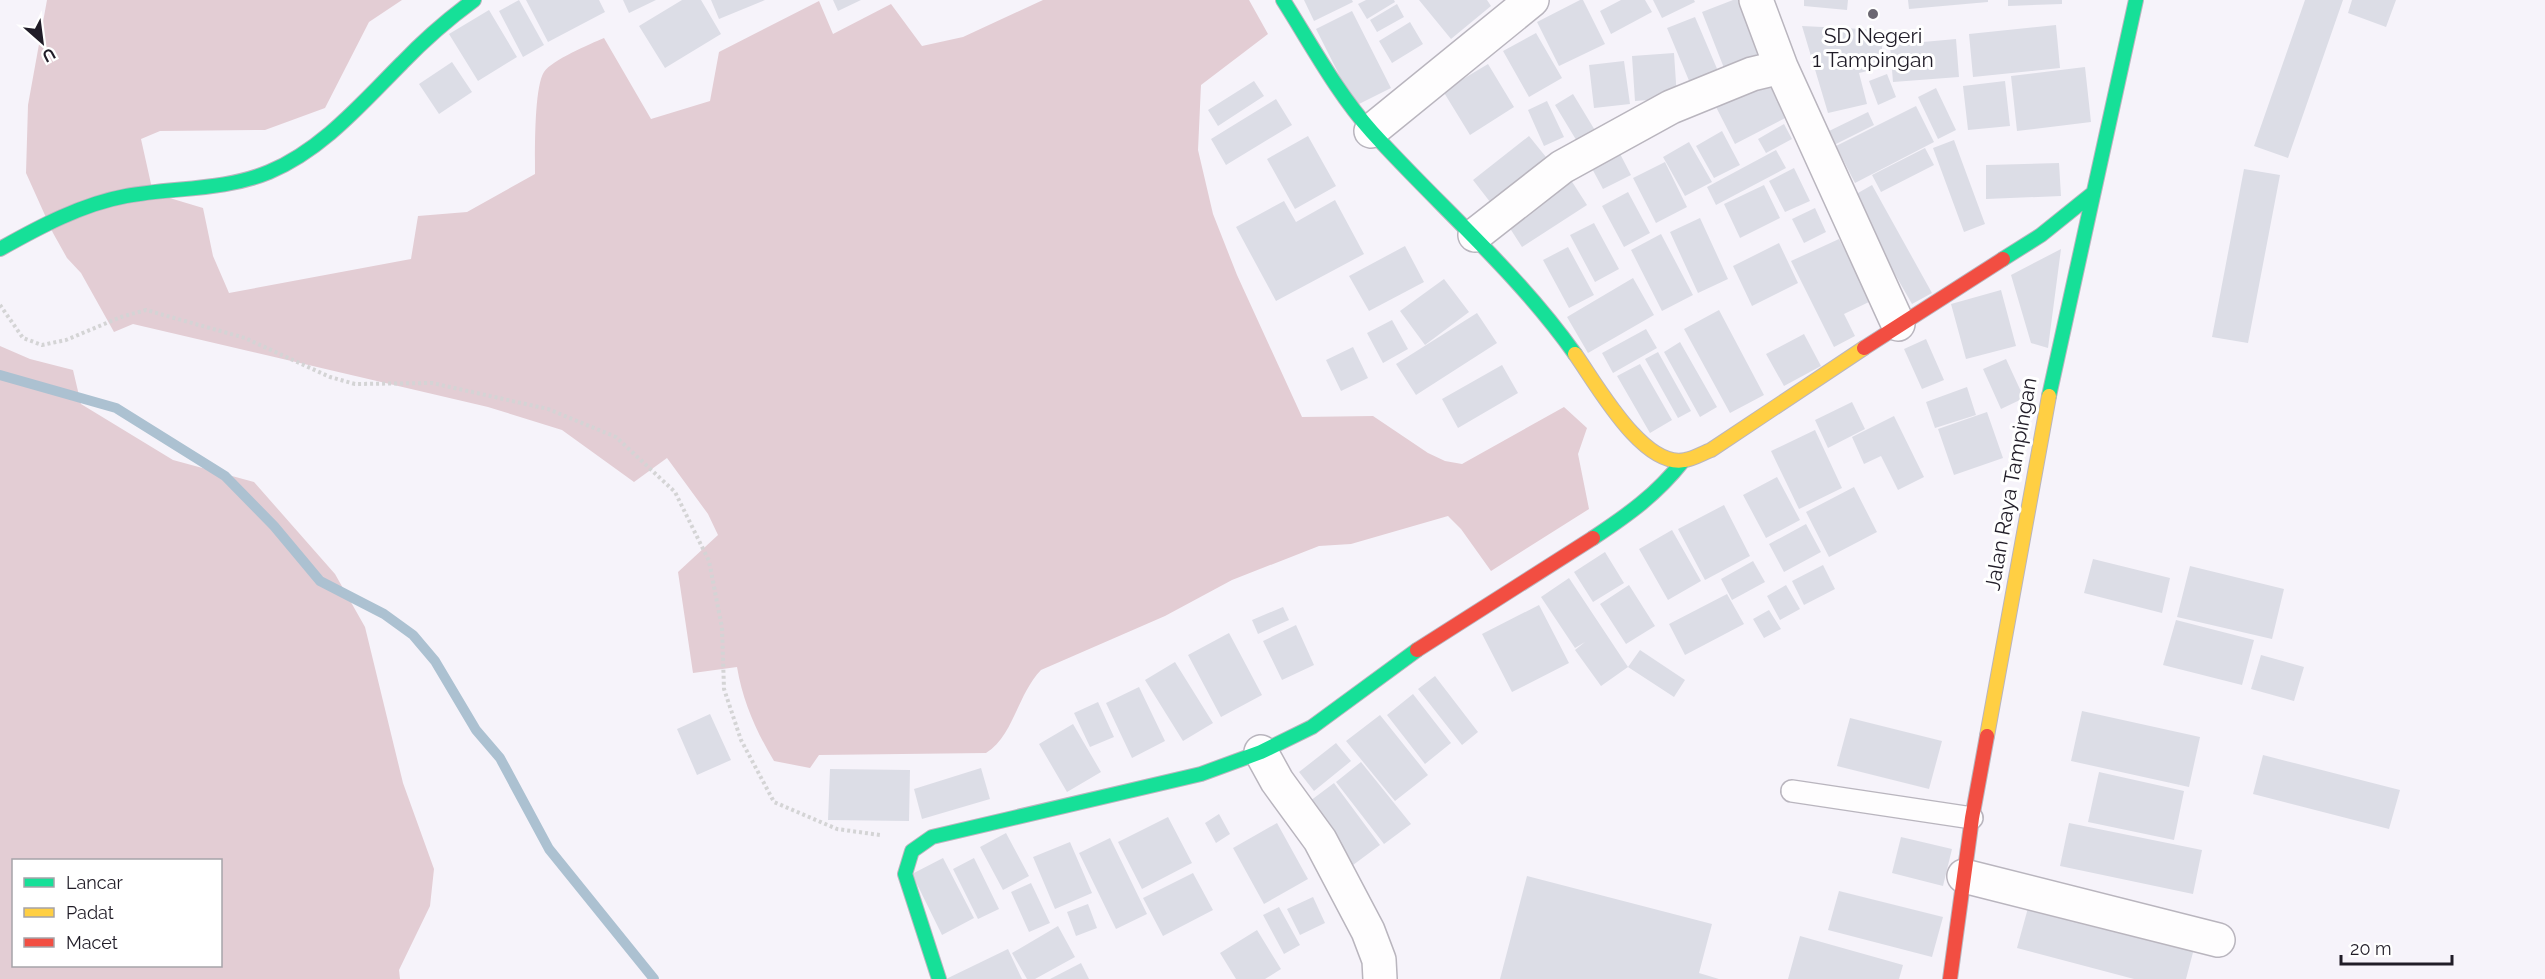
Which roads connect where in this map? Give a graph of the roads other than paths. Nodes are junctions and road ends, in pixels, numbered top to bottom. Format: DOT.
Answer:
graph roads {
  1 [pos="474,0"];
  2 [pos="1283,0"];
  3 [pos="1532,0"];
  4 [pos="1756,0"];
  5 [pos="2136,0"];
  6 [pos="1781,67"];
  7 [pos="1371,131"];
  8 [pos="2092,194"];
  9 [pos="1475,235"];
  10 [pos="0,249"];
  11 [pos="1898,324"];
  12 [pos="1683,460"];
  13 [pos="1261,752"];
  14 [pos="1792,791"];
  15 [pos="1972,818"];
  16 [pos="1964,876"];
  17 [pos="2218,940"];
  18 [pos="939,979"];
  19 [pos="1380,979"];
  20 [pos="1950,979"];
  1 -- 10 [label="street"];
  2 -- 7 [label="street"];
  3 -- 7 [label="street"];
  4 -- 6 [label="street"];
  5 -- 8 [label="street, Jalan Raya Tampingan"];
  6 -- 9 [label="street"];
  6 -- 11 [label="street"];
  7 -- 9 [label="street"];
  8 -- 11 [label="street"];
  8 -- 15 [label="street, Jalan Raya Tampingan"];
  9 -- 12 [label="street"];
  11 -- 12 [label="street"];
  12 -- 13 [label="street"];
  13 -- 18 [label="street"];
  13 -- 19 [label="street"];
  14 -- 15 [label="lane"];
  15 -- 16 [label="street, Jalan Raya Tampingan"];
  16 -- 17 [label="street"];
  16 -- 20 [label="street, Jalan Raya Tampingan"];
}
